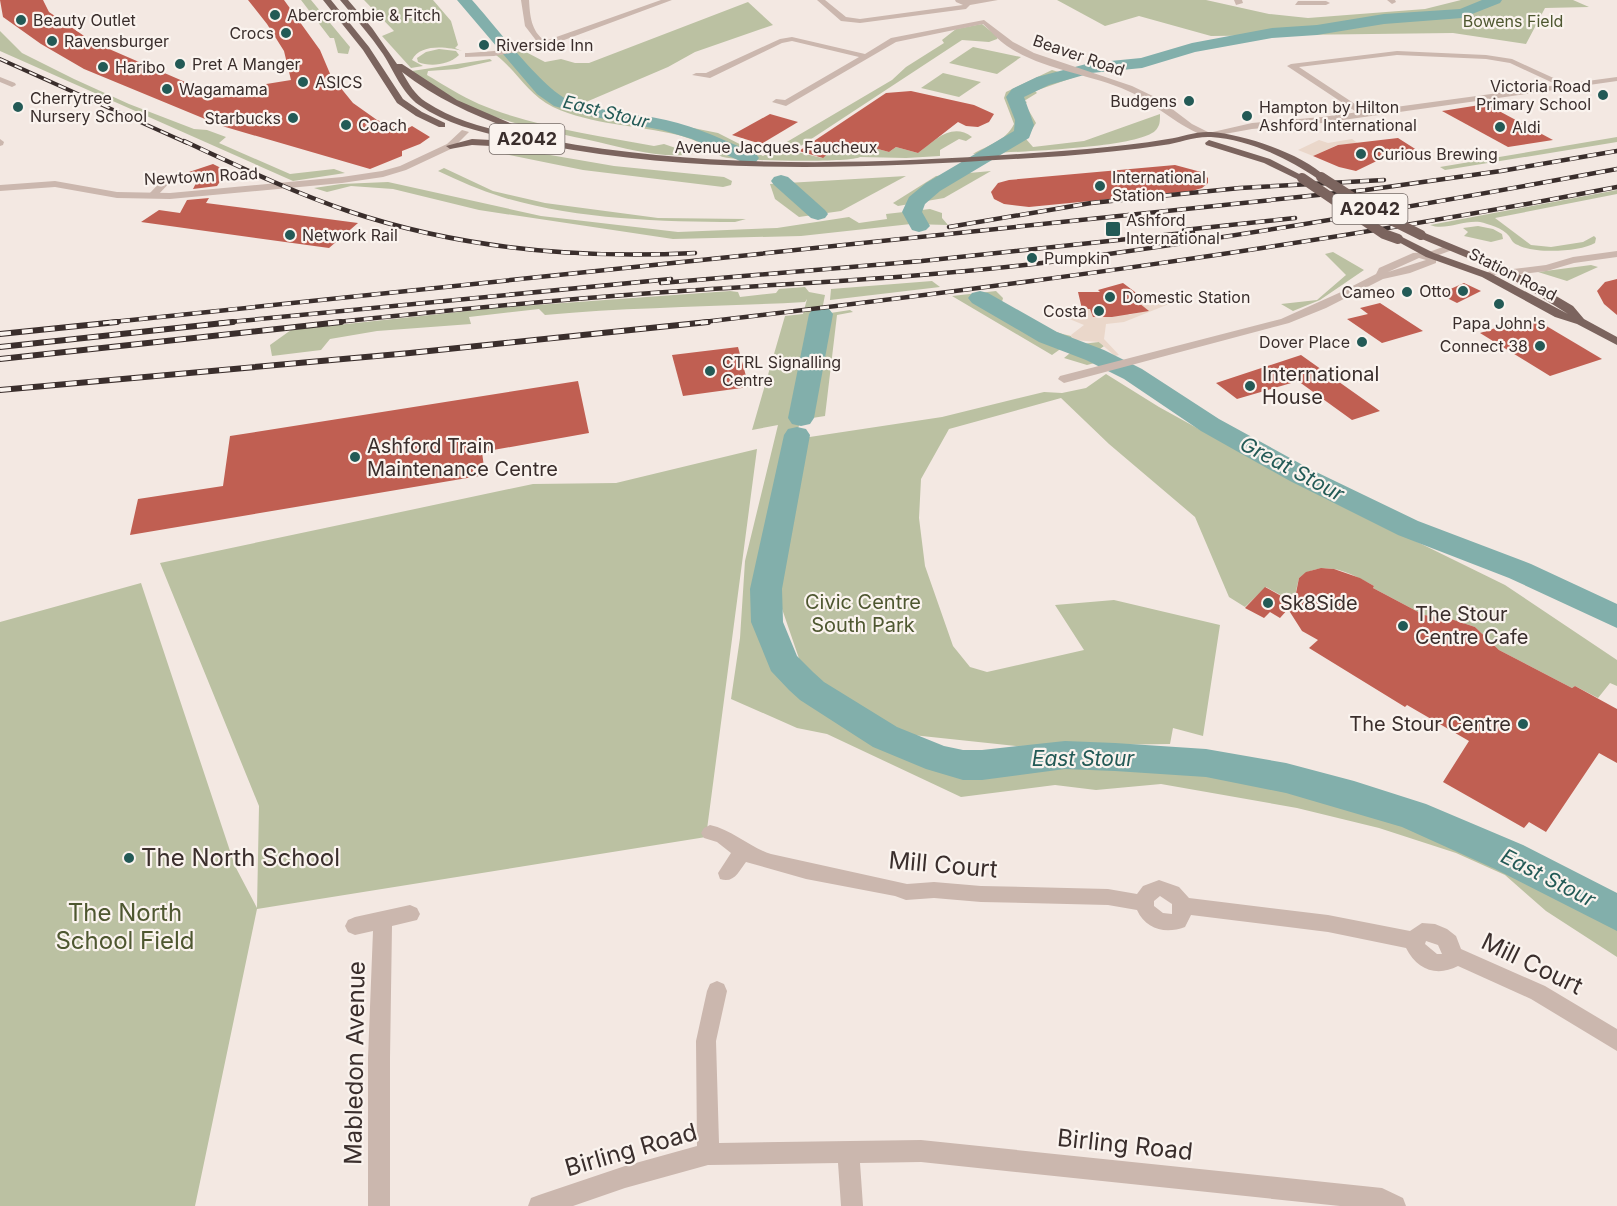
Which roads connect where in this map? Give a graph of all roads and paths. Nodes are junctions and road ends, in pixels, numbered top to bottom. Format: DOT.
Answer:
graph roads {
  1 [pos="327,0"];
  2 [pos="344,0"];
  3 [pos="525,0"];
  4 [pos="668,0"];
  5 [pos="821,0"];
  6 [pos="957,0"];
  7 [pos="994,0"];
  8 [pos="653,2"];
  9 [pos="1313,2"];
  10 [pos="1298,3"];
  11 [pos="1326,3"];
  12 [pos="967,5"];
  13 [pos="545,44"];
  14 [pos="468,55"];
  15 [pos="865,56"];
  16 [pos="392,61"];
  17 [pos="696,75"];
  18 [pos="0,79"];
  19 [pos="1617,79"];
  20 [pos="12,85"];
  21 [pos="1568,86"];
  22 [pos="1138,92"];
  23 [pos="776,102"];
  24 [pos="1364,114"];
  25 [pos="1322,120"];
  26 [pos="477,127"];
  27 [pos="465,132"];
  28 [pos="1195,137"];
  29 [pos="1230,138"];
  30 [pos="1209,139"];
  31 [pos="510,144"];
  32 [pos="450,146"];
  33 [pos="1011,159"];
  34 [pos="690,162"];
  35 [pos="707,167"];
  36 [pos="403,168"];
  37 [pos="850,169"];
  38 [pos="170,177"];
  39 [pos="0,188"];
  40 [pos="153,195"];
  41 [pos="1451,247"];
  42 [pos="1617,254"];
  43 [pos="1430,255"];
  44 [pos="1503,269"];
  45 [pos="1486,275"];
  46 [pos="1581,322"];
  47 [pos="1617,342"];
  48 [pos="1064,379"];
  49 [pos="710,833"];
  50 [pos="742,853"];
  51 [pos="727,873"];
  52 [pos="410,914"];
  53 [pos="383,920"];
  54 [pos="355,926"];
  55 [pos="717,992"];
  56 [pos="1617,1041"];
  57 [pos="848,1151"];
  58 [pos="708,1154"];
  59 [pos="379,1206"];
  60 [pos="539,1206"];
  61 [pos="852,1206"];
  62 [pos="1395,1206"];
  1 -- 27 [label="main road, Avenue Jacques Faucheux / A2042"];
  2 -- 16 [label="main road, Avenue Jacques Faucheux / A2042"];
  3 -- 13 [label="street"];
  4 -- 8 [label="street"];
  5 -- 12 [label="street"];
  6 -- 12 [label="street"];
  7 -- 12 [label="street"];
  8 -- 13 [label="street"];
  9 -- 10 [label="street"];
  9 -- 11 [label="street"];
  13 -- 14 [label="street"];
  15 -- 17 [label="street"];
  15 -- 22 [label="street, Beaver Road"];
  15 -- 23 [label="street"];
  16 -- 26 [label="main road, Avenue Jacques Faucheux / A2042"];
  16 -- 34 [label="main road"];
  18 -- 20 [label="street"];
  19 -- 21 [label="street"];
  21 -- 24 [label="street"];
  21 -- 24 [label="street"];
  22 -- 28 [label="street, Beaver Road"];
  22 -- 30 [label="street, Beaver Road"];
  24 -- 25 [label="street"];
  25 -- 29 [label="street"];
  25 -- 30 [label="street"];
  26 -- 27 [label="street, Newtown Road"];
  26 -- 34 [label="main road, Avenue Jacques Faucheux / A2042"];
  27 -- 31 [label="main road, Avenue Jacques Faucheux / A2042"];
  27 -- 32 [label="street, Newtown Road"];
  27 -- 36 [label="street, Newtown Road"];
  28 -- 30 [label="street, Beaver Road"];
  28 -- 33 [label="main road, Avenue Jacques Faucheux / A2042"];
  29 -- 30 [label="street"];
  29 -- 41 [label="main road, A2042, bridge"];
  30 -- 33 [label="main road, Avenue Jacques Faucheux / A2042"];
  30 -- 43 [label="main road, Beaver Road / A2042, bridge"];
  31 -- 32 [label="main road, Avenue Jacques Faucheux / A2042"];
  31 -- 35 [label="main road, Avenue Jacques Faucheux / A2042"];
  32 -- 36 [label="street, Newtown Road"];
  33 -- 37 [label="main road, Avenue Jacques Faucheux / A2042"];
  33 -- 37 [label="main road, Avenue Jacques Faucheux / A2042"];
  34 -- 35 [label="main road, Avenue Jacques Faucheux / A2042"];
  35 -- 37 [label="main road, Avenue Jacques Faucheux / A2042"];
  36 -- 40 [label="street, Newtown Road"];
  38 -- 40 [label="street"];
  39 -- 40 [label="street, Newtown Road"];
  41 -- 43 [label="street"];
  41 -- 44 [label="main road, Station Road / A2042"];
  42 -- 44 [label="street"];
  43 -- 45 [label="main road, Station Road / A2042"];
  43 -- 48 [label="street"];
  44 -- 45 [label="street"];
  44 -- 46 [label="main road, Station Road / A2042"];
  45 -- 46 [label="main road, Station Road / A2042"];
  46 -- 47 [label="main road, Station Road / A2042"];
  49 -- 50 [label="street, Mill Court"];
  50 -- 51 [label="street"];
  50 -- 56 [label="street, Mill Court"];
  52 -- 53 [label="street"];
  53 -- 54 [label="street"];
  53 -- 59 [label="street, Mabledon Avenue"];
  55 -- 58 [label="street"];
  57 -- 58 [label="street, Birling Road"];
  57 -- 61 [label="street"];
  57 -- 62 [label="street, Birling Road"];
  58 -- 60 [label="street, Birling Road"];
}
